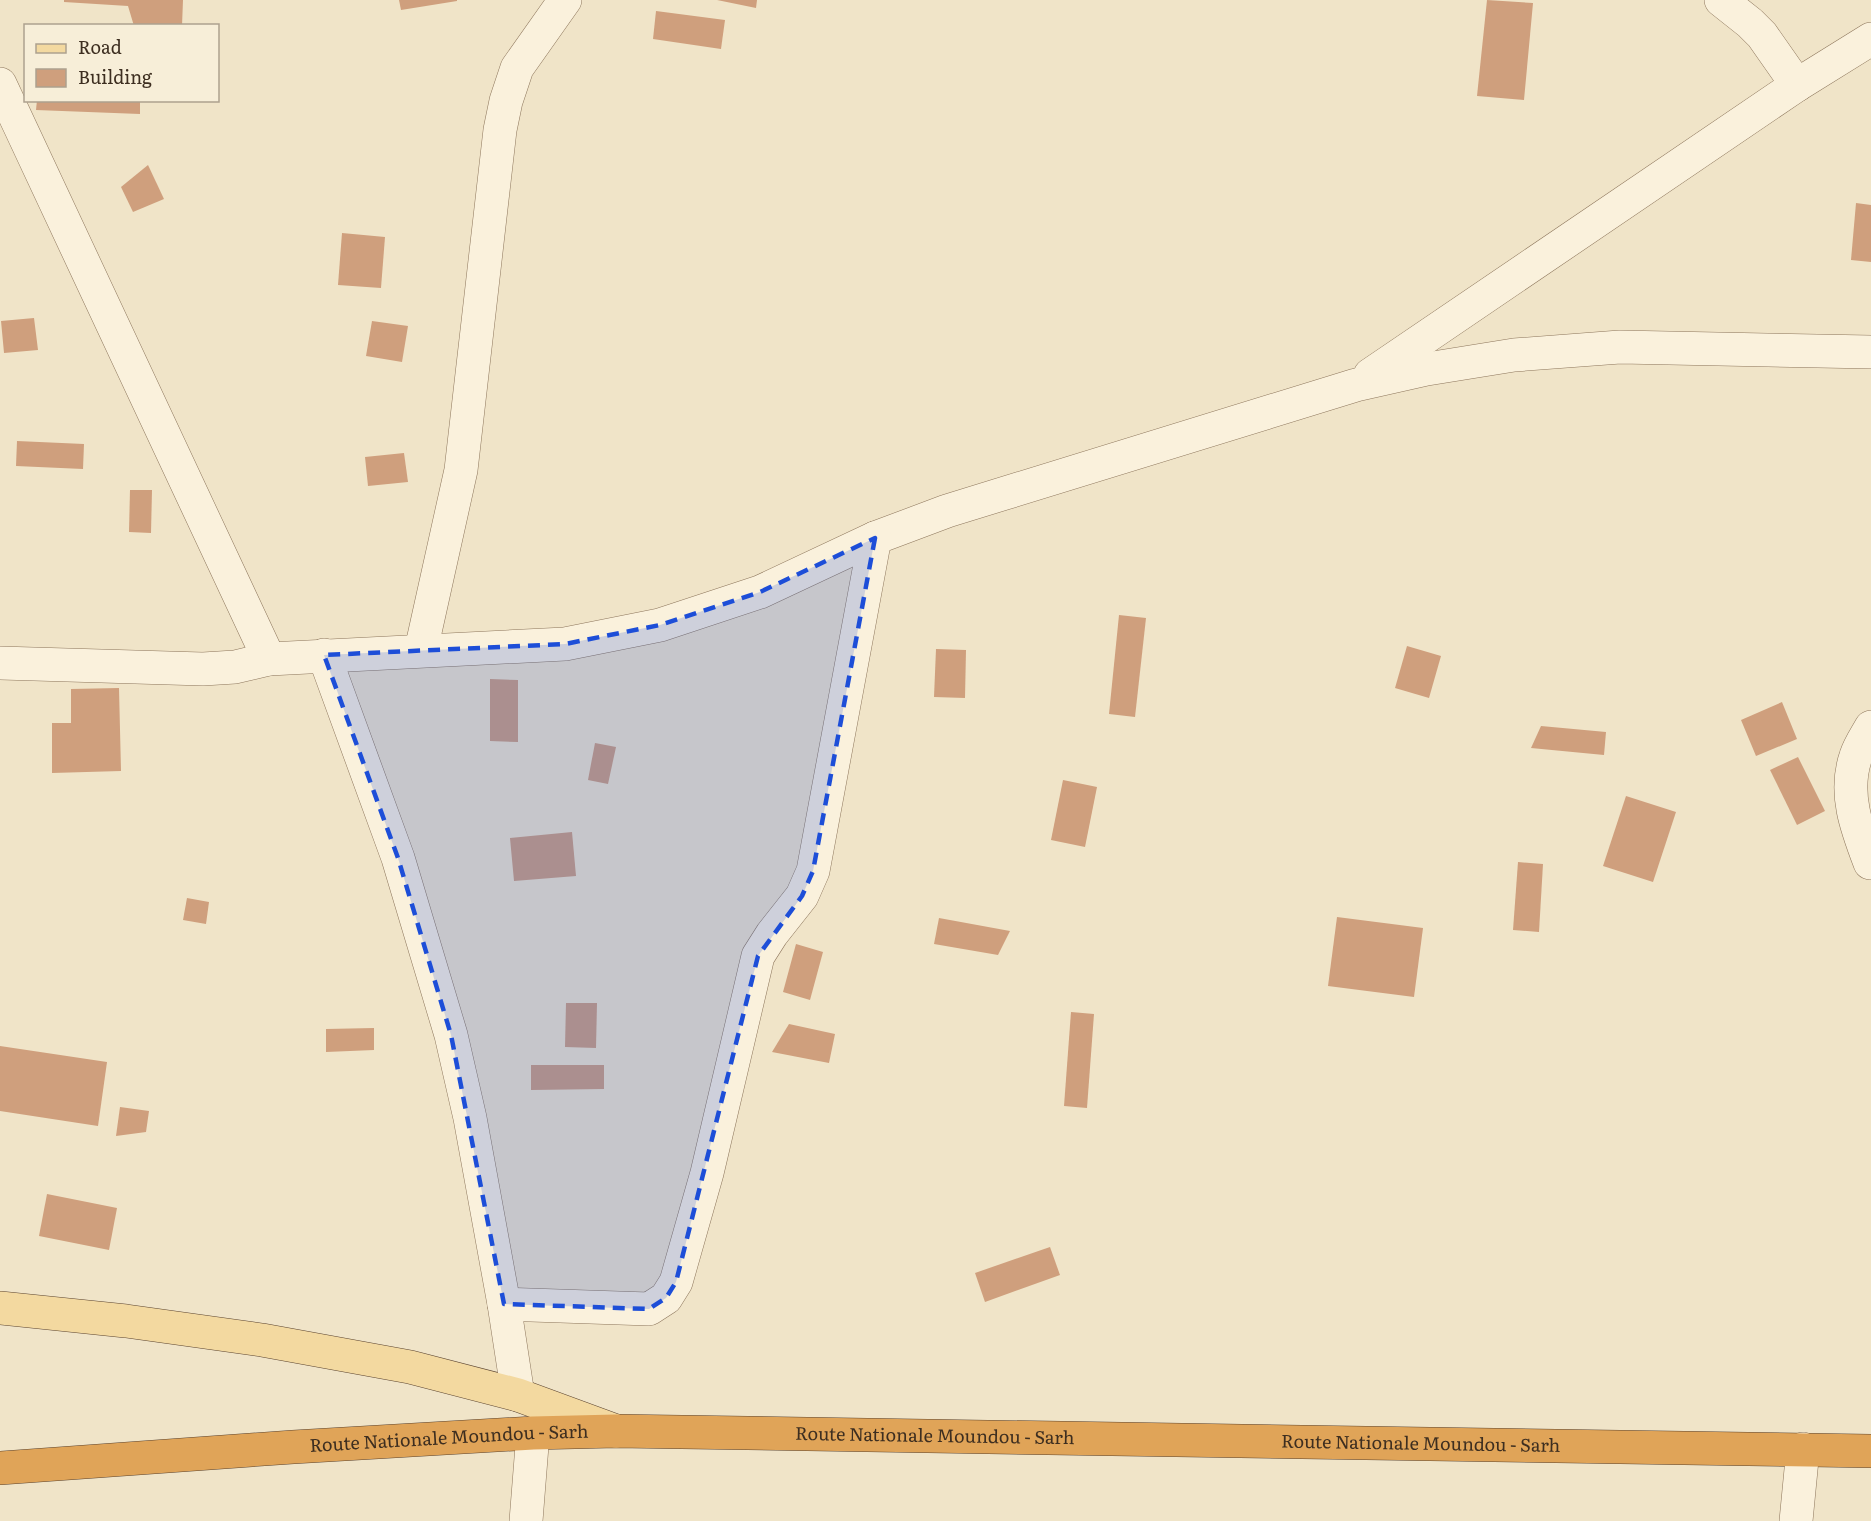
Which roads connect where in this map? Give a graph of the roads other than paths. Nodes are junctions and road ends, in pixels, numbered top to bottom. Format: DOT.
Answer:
graph roads {
  1 [pos="565,0"];
  2 [pos="1721,0"];
  3 [pos="1871,39"];
  4 [pos="0,84"];
  5 [pos="1797,85"];
  6 [pos="1871,352"];
  7 [pos="1356,385"];
  8 [pos="875,538"];
  9 [pos="421,650"];
  10 [pos="324,655"];
  11 [pos="269,659"];
  12 [pos="0,663"];
  13 [pos="1871,727"];
  14 [pos="1870,862"];
  15 [pos="504,1304"];
  16 [pos="0,1308"];
  17 [pos="518,1395"];
  18 [pos="616,1431"];
  19 [pos="533,1433"];
  20 [pos="1803,1449"];
  21 [pos="1871,1450"];
  22 [pos="0,1468"];
  23 [pos="526,1521"];
  24 [pos="1796,1521"];
  1 -- 9 [label="street"];
  2 -- 5 [label="street"];
  3 -- 5 [label="street"];
  4 -- 11 [label="street"];
  5 -- 7 [label="street"];
  6 -- 7 [label="street"];
  7 -- 8 [label="street"];
  8 -- 9 [label="street"];
  8 -- 15 [label="street"];
  9 -- 10 [label="street"];
  10 -- 11 [label="street"];
  10 -- 15 [label="street"];
  11 -- 12 [label="street"];
  13 -- 14 [label="street"];
  15 -- 17 [label="street"];
  16 -- 17 [label="main road"];
  17 -- 18 [label="main road"];
  18 -- 19 [label="highway, Route Nationale Moundou - Sarh"];
  18 -- 20 [label="highway, Route Nationale Moundou - Sarh"];
  19 -- 22 [label="highway, Route Nationale Moundou - Sarh"];
  19 -- 23 [label="street"];
  20 -- 21 [label="highway, Route Nationale Moundou - Sarh"];
  20 -- 24 [label="street"];
}
